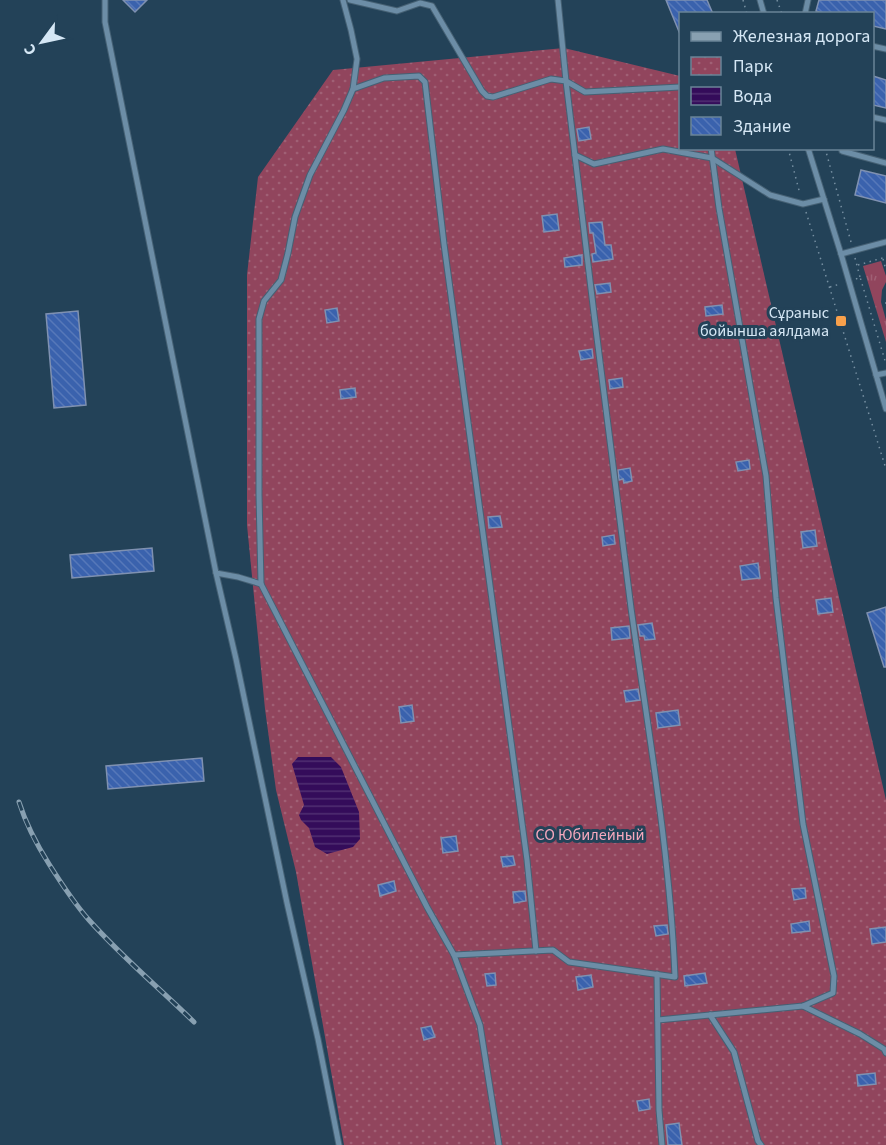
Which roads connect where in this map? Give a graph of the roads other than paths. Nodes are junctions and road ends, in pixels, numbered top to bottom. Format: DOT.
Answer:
graph roads {
  1 [pos="105,0"];
  2 [pos="343,0"];
  3 [pos="350,0"];
  4 [pos="435,0"];
  5 [pos="558,0"];
  6 [pos="432,6"];
  7 [pos="566,81"];
  8 [pos="679,87"];
  9 [pos="353,89"];
  10 [pos="711,150"];
  11 [pos="809,150"];
  12 [pos="842,150"];
  13 [pos="575,155"];
  14 [pos="712,158"];
  15 [pos="886,163"];
  16 [pos="824,199"];
  17 [pos="886,242"];
  18 [pos="842,254"];
  19 [pos="886,373"];
  20 [pos="876,375"];
  21 [pos="886,409"];
  22 [pos="216,573"];
  23 [pos="261,584"];
  24 [pos="536,951"];
  25 [pos="454,955"];
  26 [pos="657,974"];
  27 [pos="803,1006"];
  28 [pos="710,1015"];
  29 [pos="658,1020"];
  30 [pos="886,1053"];
  31 [pos="339,1145"];
  32 [pos="499,1145"];
  33 [pos="662,1145"];
  34 [pos="761,1145"];
  1 -- 22 [label="lane"];
  2 -- 9 [label="lane"];
  3 -- 6 [label="lane"];
  4 -- 6 [label="lane"];
  5 -- 7 [label="lane"];
  6 -- 7 [label="lane"];
  7 -- 8 [label="lane"];
  7 -- 13 [label="lane"];
  9 -- 23 [label="lane"];
  9 -- 24 [label="lane"];
  10 -- 14 [label="lane"];
  11 -- 16 [label="lane"];
  12 -- 15 [label="lane"];
  13 -- 14 [label="lane"];
  13 -- 26 [label="lane"];
  14 -- 16 [label="lane"];
  14 -- 27 [label="lane"];
  16 -- 18 [label="lane"];
  17 -- 18 [label="lane"];
  18 -- 20 [label="lane"];
  19 -- 20 [label="lane"];
  20 -- 21 [label="lane"];
  22 -- 23 [label="lane"];
  22 -- 31 [label="lane"];
  23 -- 25 [label="lane"];
  24 -- 25 [label="lane"];
  24 -- 26 [label="lane"];
  25 -- 32 [label="lane"];
  26 -- 29 [label="lane"];
  27 -- 28 [label="lane"];
  27 -- 30 [label="lane"];
  28 -- 29 [label="lane"];
  28 -- 34 [label="lane"];
  29 -- 33 [label="lane"];
}
